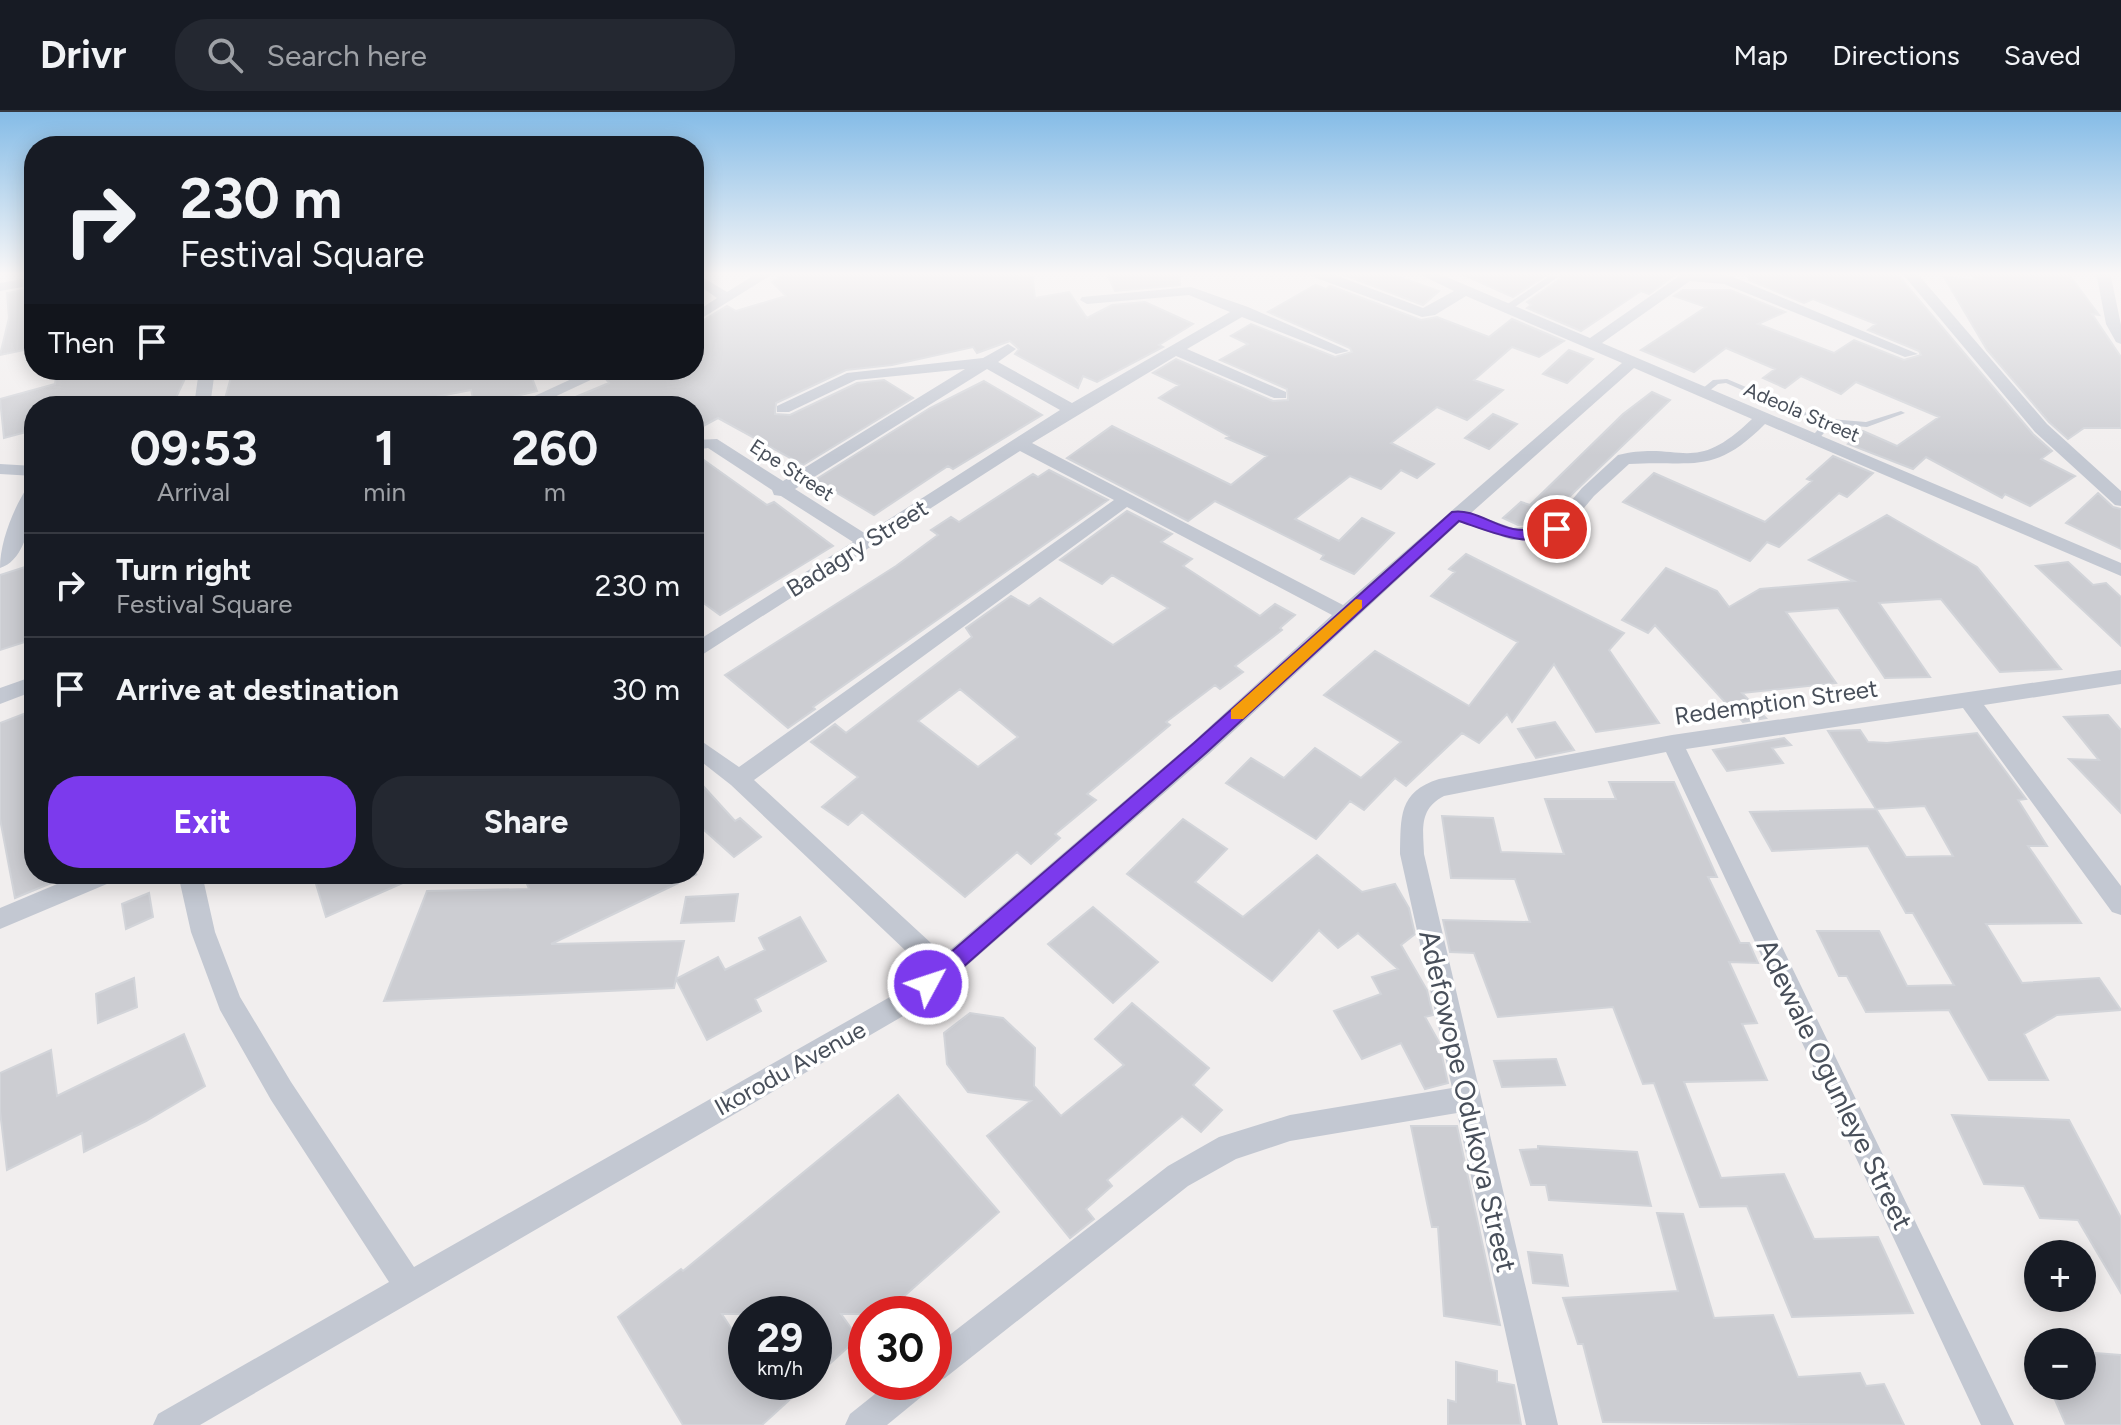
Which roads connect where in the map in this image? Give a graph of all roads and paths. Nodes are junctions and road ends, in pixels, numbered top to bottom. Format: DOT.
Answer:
graph roads {
  1 [pos="1204,333"];
  2 [pos="1299,333"];
  3 [pos="1563,333"];
  4 [pos="1607,333"];
  5 [pos="1860,333"];
  6 [pos="1960,333"];
  7 [pos="1590,345"];
  8 [pos="1008,349"];
  9 [pos="1176,350"];
  10 [pos="1341,351"];
  11 [pos="1910,354"];
  12 [pos="986,362"];
  13 [pos="1631,363"];
  14 [pos="581,380"];
  15 [pos="1701,393"];
  16 [pos="1280,395"];
  17 [pos="544,396"];
  18 [pos="783,409"];
  19 [pos="1072,410"];
  20 [pos="1901,413"];
  21 [pos="1761,419"];
  22 [pos="1827,424"];
  23 [pos="1812,441"];
  24 [pos="704,444"];
  25 [pos="1022,445"];
  26 [pos="0,469"];
  27 [pos="24,470"];
  28 [pos="780,491"];
  29 [pos="1124,501"];
  30 [pos="2121,501"];
  31 [pos="24,510"];
  32 [pos="1457,515"];
  33 [pos="865,542"];
  34 [pos="0,562"];
  35 [pos="2121,570"];
  36 [pos="1345,614"];
  37 [pos="704,641"];
  38 [pos="2121,677"];
  39 [pos="24,687"];
  40 [pos="0,696"];
  41 [pos="1969,700"];
  42 [pos="1672,743"];
  43 [pos="704,752"];
  44 [pos="739,779"];
  45 [pos="1439,788"];
  46 [pos="82,884"];
  47 [pos="192,884"];
  48 [pos="2121,905"];
  49 [pos="0,919"];
  50 [pos="944,971"];
  51 [pos="1468,1098"];
  52 [pos="409,1286"];
  53 [pos="952,1353"];
  54 [pos="892,1400"];
  55 [pos="169,1425"];
  56 [pos="861,1425"];
  57 [pos="1542,1425"];
  58 [pos="1998,1425"];
  1 -- 9 [label="street, Badagry Street"];
  2 -- 10 [label="street"];
  3 -- 7 [label="street, Adeola Street"];
  4 -- 7 [label="street"];
  5 -- 11 [label="street"];
  6 -- 30 [label="street"];
  7 -- 13 [label="street, Adeola Street"];
  8 -- 12 [label="street"];
  9 -- 16 [label="street"];
  9 -- 19 [label="street, Badagry Street"];
  12 -- 18 [label="street"];
  12 -- 19 [label="street"];
  12 -- 28 [label="street"];
  13 -- 15 [label="street, Adeola Street"];
  13 -- 32 [label="street, Ikorodu Avenue"];
  14 -- 17 [label="street"];
  15 -- 21 [label="street, Adeola Street"];
  15 -- 22 [label="lane"];
  19 -- 25 [label="street, Badagry Street"];
  20 -- 22 [label="lane"];
  21 -- 23 [label="street, Adeola Street"];
  21 -- 32 [label="street"];
  22 -- 23 [label="lane"];
  23 -- 35 [label="street, Adeola Street"];
  24 -- 28 [label="street, Epe Street"];
  25 -- 29 [label="street"];
  25 -- 33 [label="street, Badagry Street"];
  26 -- 27 [label="street"];
  28 -- 33 [label="street, Epe Street"];
  29 -- 36 [label="street"];
  29 -- 44 [label="street"];
  31 -- 34 [label="street"];
  32 -- 36 [label="street, Ikorodu Avenue"];
  33 -- 37 [label="street, Badagry Street"];
  36 -- 50 [label="street, Ikorodu Avenue"];
  38 -- 41 [label="street, Redemption Street"];
  39 -- 40 [label="street"];
  41 -- 42 [label="street, Redemption Street"];
  41 -- 48 [label="street"];
  42 -- 45 [label="street, Redemption Street"];
  42 -- 58 [label="street, Adewale Ogunleye Street"];
  43 -- 44 [label="street"];
  44 -- 50 [label="street"];
  45 -- 51 [label="street, Adefowope Odukoya Street"];
  46 -- 49 [label="street"];
  47 -- 52 [label="street"];
  50 -- 52 [label="street, Ikorodu Avenue"];
  51 -- 53 [label="street"];
  51 -- 57 [label="street, Adefowope Odukoya Street"];
  52 -- 55 [label="street, Ikorodu Avenue"];
  54 -- 56 [label="street"];
}
